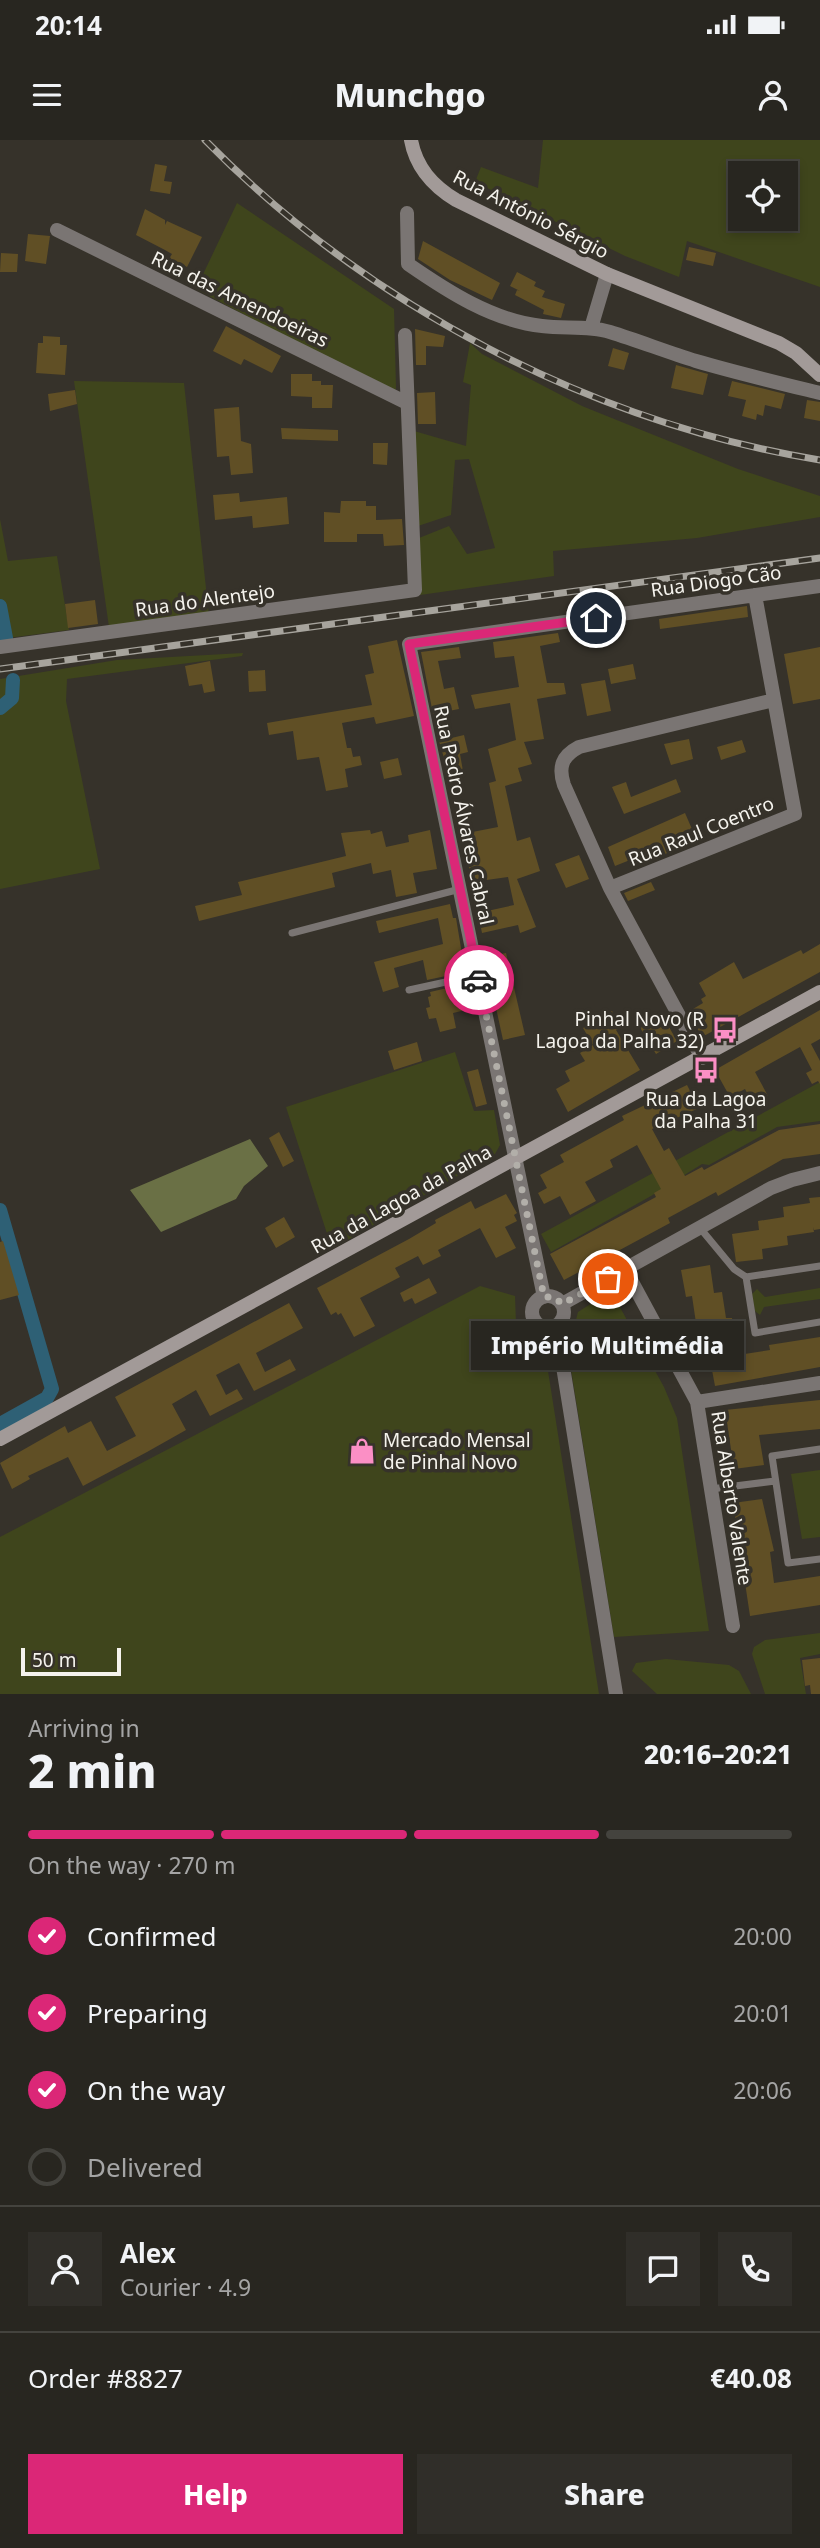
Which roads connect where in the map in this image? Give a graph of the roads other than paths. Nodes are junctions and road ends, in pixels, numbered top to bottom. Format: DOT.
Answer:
graph roads {
  1 [pos="411,140"];
  2 [pos="407,213"];
  3 [pos="57,230"];
  4 [pos="607,274"];
  5 [pos="591,328"];
  6 [pos="405,335"];
  7 [pos="820,375"];
  8 [pos="820,393"];
  9 [pos="407,403"];
  10 [pos="820,586"];
  11 [pos="755,595"];
  12 [pos="409,644"];
  13 [pos="0,647"];
  14 [pos="774,700"];
  15 [pos="460,888"];
  16 [pos="610,888"];
  17 [pos="292,933"];
  18 [pos="478,975"];
  19 [pos="409,990"];
  20 [pos="820,992"];
  21 [pos="702,1058"];
  22 [pos="517,1158"];
  23 [pos="820,1173"];
  24 [pos="700,1228"];
  25 [pos="820,1266"];
  26 [pos="625,1269"];
  27 [pos="747,1277"];
  28 [pos="544,1297"];
  29 [pos="562,1304"];
  30 [pos="820,1322"];
  31 [pos="554,1327"];
  32 [pos="820,1383"];
  33 [pos="697,1402"];
  34 [pos="0,1439"];
  35 [pos="820,1449"];
  36 [pos="775,1481"];
  37 [pos="711,1489"];
  38 [pos="820,1559"];
  39 [pos="733,1626"];
  40 [pos="615,1694"];
  1 -- 4 [label="street, Rua António Sérgio"];
  2 -- 5 [label="street"];
  3 -- 9 [label="street, Rua das Amendoeiras"];
  4 -- 5 [label="street"];
  4 -- 7 [label="street, Rua António Sérgio"];
  5 -- 8 [label="street"];
  6 -- 9 [label="street"];
  9 -- 13 [label="street, Rua do Alentejo"];
  10 -- 11 [label="street, Rua Diogo Cão"];
  11 -- 12 [label="street, Rua Diogo Cão"];
  11 -- 14 [label="street, Rua Raul Coentro"];
  12 -- 15 [label="street, Rua Pedro Álvares Cabral"];
  14 -- 16 [label="street, Rua Raul Coentro"];
  14 -- 16 [label="street"];
  15 -- 17 [label="lane"];
  15 -- 18 [label="street, Rua Pedro Álvares Cabral"];
  16 -- 21 [label="street"];
  18 -- 19 [label="lane"];
  18 -- 22 [label="street, Rua Pedro Álvares Cabral"];
  20 -- 21 [label="street, Rua da Lagoa da Palha"];
  21 -- 22 [label="street, Rua da Lagoa da Palha"];
  22 -- 28 [label="street, Rua Pedro Álvares Cabral"];
  22 -- 34 [label="street, Rua da Lagoa da Palha"];
  23 -- 24 [label="street"];
  24 -- 26 [label="street"];
  24 -- 27 [label="lane"];
  25 -- 27 [label="lane"];
  26 -- 29 [label="street"];
  26 -- 33 [label="street, Rua Alberto Valente"];
  27 -- 30 [label="lane"];
  28 -- 29 [label="street"];
  28 -- 31 [label="street"];
  29 -- 31 [label="street"];
  31 -- 40 [label="street"];
  32 -- 33 [label="street"];
  33 -- 37 [label="street, Rua Alberto Valente"];
  35 -- 36 [label="lane"];
  36 -- 37 [label="lane"];
  36 -- 38 [label="lane"];
  37 -- 39 [label="street, Rua Alberto Valente"];
}
